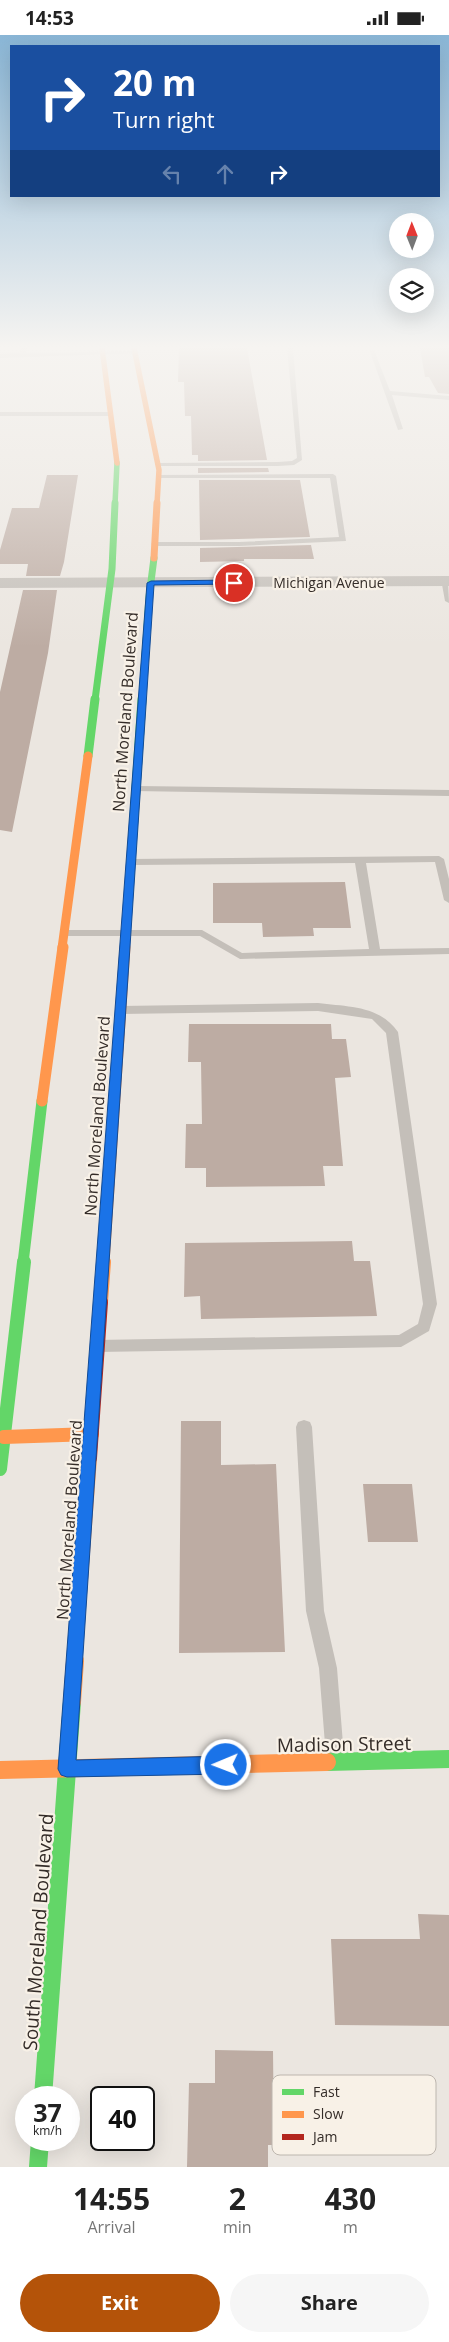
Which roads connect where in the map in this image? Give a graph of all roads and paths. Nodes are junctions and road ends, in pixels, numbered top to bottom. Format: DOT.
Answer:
graph roads {
  1 [pos="115,447"];
  2 [pos="153,447"];
  3 [pos="299,447"];
  4 [pos="158,471"];
  5 [pos="140,534"];
  6 [pos="156,539"];
  7 [pos="447,581"];
  8 [pos="0,583"];
  9 [pos="110,583"];
  10 [pos="151,583"];
  11 [pos="449,601"];
  12 [pos="136,789"];
  13 [pos="449,793"];
  14 [pos="360,860"];
  15 [pos="132,862"];
  16 [pos="449,900"];
  17 [pos="65,933"];
  18 [pos="127,933"];
  19 [pos="449,951"];
  20 [pos="375,953"];
  21 [pos="121,1010"];
  22 [pos="97,1346"];
  23 [pos="304,1427"];
  24 [pos="92,1434"];
  25 [pos="4,1437"];
  26 [pos="0,1469"];
  27 [pos="449,1759"];
  28 [pos="335,1762"];
  29 [pos="67,1769"];
  30 [pos="0,1770"];
  31 [pos="44,2086"];
  32 [pos="39,2151"];
  33 [pos="38,2167"];
  1 -- 9 [label="street, North Moreland Boulevard"];
  2 -- 4 [label="street, North Moreland Boulevard"];
  3 -- 4 [label="lane"];
  4 -- 6 [label="street, North Moreland Boulevard"];
  4 -- 6 [label="lane"];
  5 -- 6 [label="street"];
  6 -- 10 [label="street, North Moreland Boulevard"];
  7 -- 10 [label="street, Michigan Avenue"];
  7 -- 11 [label="lane"];
  8 -- 9 [label="street, Michigan Avenue"];
  9 -- 10 [label="street, Michigan Avenue"];
  9 -- 17 [label="street, North Moreland Boulevard"];
  10 -- 12 [label="street, North Moreland Boulevard"];
  12 -- 13 [label="lane"];
  12 -- 15 [label="street, North Moreland Boulevard"];
  14 -- 15 [label="lane"];
  14 -- 16 [label="lane"];
  14 -- 20 [label="lane"];
  15 -- 18 [label="street, North Moreland Boulevard"];
  17 -- 18 [label="lane"];
  17 -- 25 [label="street, North Moreland Boulevard"];
  18 -- 20 [label="lane"];
  18 -- 21 [label="street, North Moreland Boulevard"];
  19 -- 20 [label="lane"];
  21 -- 22 [label="street, North Moreland Boulevard"];
  21 -- 22 [label="lane"];
  22 -- 24 [label="street, North Moreland Boulevard"];
  23 -- 28 [label="lane"];
  24 -- 25 [label="street"];
  24 -- 29 [label="street, North Moreland Boulevard"];
  25 -- 26 [label="street, North Moreland Boulevard"];
  27 -- 28 [label="street, Madison Street"];
  28 -- 29 [label="street, Madison Street"];
  29 -- 30 [label="street, Madison Street"];
  29 -- 31 [label="street, South Moreland Boulevard"];
  32 -- 33 [label="street"];
}
